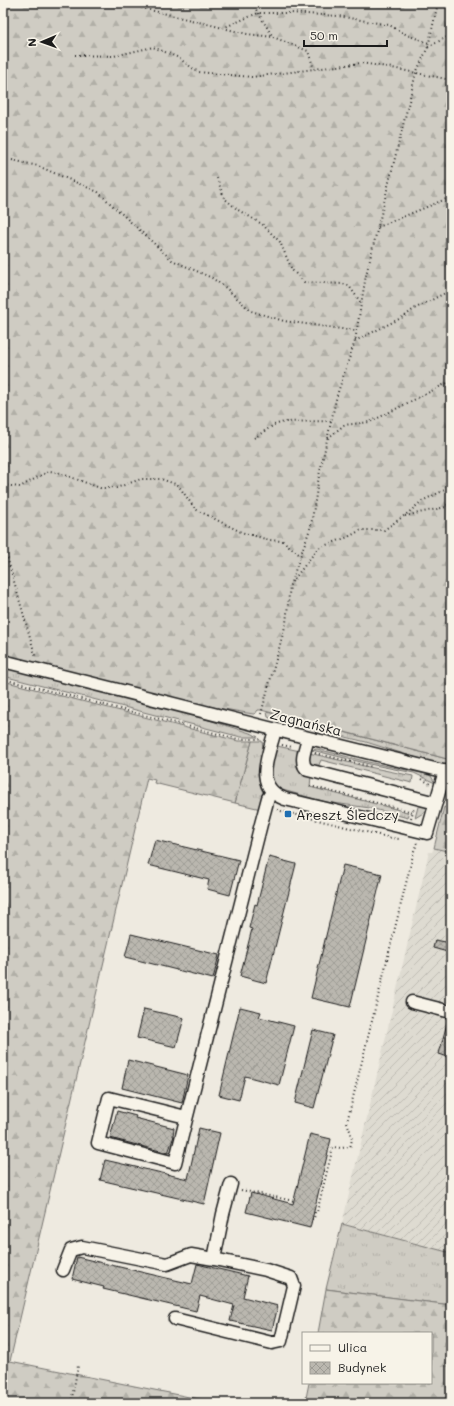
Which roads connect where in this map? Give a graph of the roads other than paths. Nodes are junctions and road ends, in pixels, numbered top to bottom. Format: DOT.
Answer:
graph roads {
  1 [pos="3,661"];
  2 [pos="275,730"];
  3 [pos="308,738"];
  4 [pos="448,772"];
  5 [pos="272,792"];
  6 [pos="436,803"];
  7 [pos="412,1002"];
  8 [pos="451,1012"];
  9 [pos="186,1117"];
  10 [pos="234,1187"];
  11 [pos="214,1259"];
  12 [pos="63,1270"];
  13 [pos="175,1319"];
  1 -- 2 [label="street, Zagnańska"];
  2 -- 3 [label="street, Zagnańska"];
  2 -- 5 [label="street"];
  3 -- 4 [label="street, Zagnańska"];
  3 -- 6 [label="street"];
  4 -- 6 [label="street"];
  5 -- 6 [label="street"];
  5 -- 9 [label="street"];
  7 -- 8 [label="street"];
  9 -- 9 [label="street"];
  10 -- 11 [label="street"];
  11 -- 12 [label="street"];
  11 -- 13 [label="street"];
}
